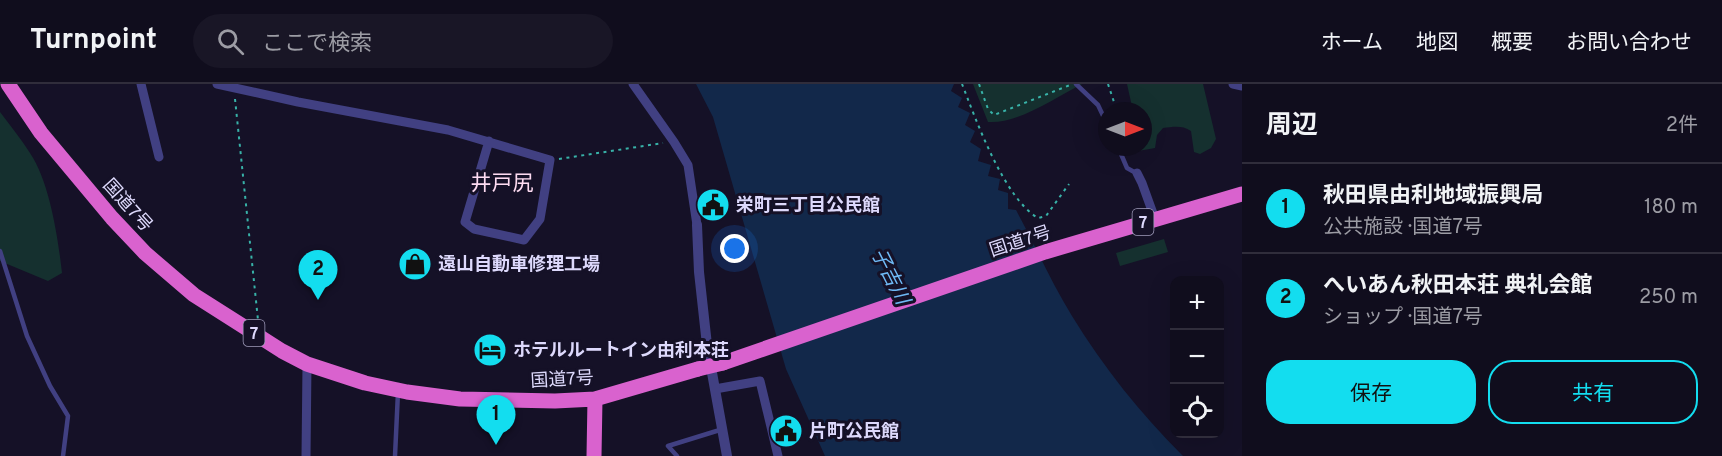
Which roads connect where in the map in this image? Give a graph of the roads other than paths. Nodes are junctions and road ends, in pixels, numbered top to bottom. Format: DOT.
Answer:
graph roads {
  1 [pos="8,84"];
  2 [pos="141,84"];
  3 [pos="217,84"];
  4 [pos="633,84"];
  5 [pos="1074,84"];
  6 [pos="1233,84"];
  7 [pos="1242,86"];
  8 [pos="1098,105"];
  9 [pos="489,141"];
  10 [pos="1122,156"];
  11 [pos="159,157"];
  12 [pos="1137,173"];
  13 [pos="1242,194"];
  14 [pos="1155,219"];
  15 [pos="697,225"];
  16 [pos="0,250"];
  17 [pos="307,364"];
  18 [pos="715,389"];
  19 [pos="398,390"];
  20 [pos="595,399"];
  21 [pos="723,429"];
  22 [pos="63,456"];
  23 [pos="306,456"];
  24 [pos="395,456"];
  25 [pos="594,456"];
  26 [pos="677,456"];
  27 [pos="728,456"];
  28 [pos="778,456"];
  1 -- 17 [label="highway, 国道7号 / 7"];
  2 -- 11 [label="street"];
  3 -- 9 [label="street"];
  4 -- 15 [label="street"];
  5 -- 8 [label="lane"];
  6 -- 7 [label="street"];
  9 -- 9 [label="street"];
  10 -- 12 [label="lane"];
  12 -- 14 [label="street"];
  13 -- 14 [label="highway, 国道7号 / 7"];
  14 -- 20 [label="highway, 国道7号 / 7, bridge"];
  15 -- 18 [label="street"];
  16 -- 22 [label="lane"];
  17 -- 19 [label="highway, 国道7号 / 7"];
  17 -- 23 [label="street"];
  18 -- 21 [label="street"];
  18 -- 28 [label="street"];
  19 -- 20 [label="highway, 国道7号 / 7"];
  19 -- 24 [label="lane"];
  20 -- 25 [label="highway"];
  21 -- 26 [label="lane"];
  21 -- 27 [label="street"];
}
